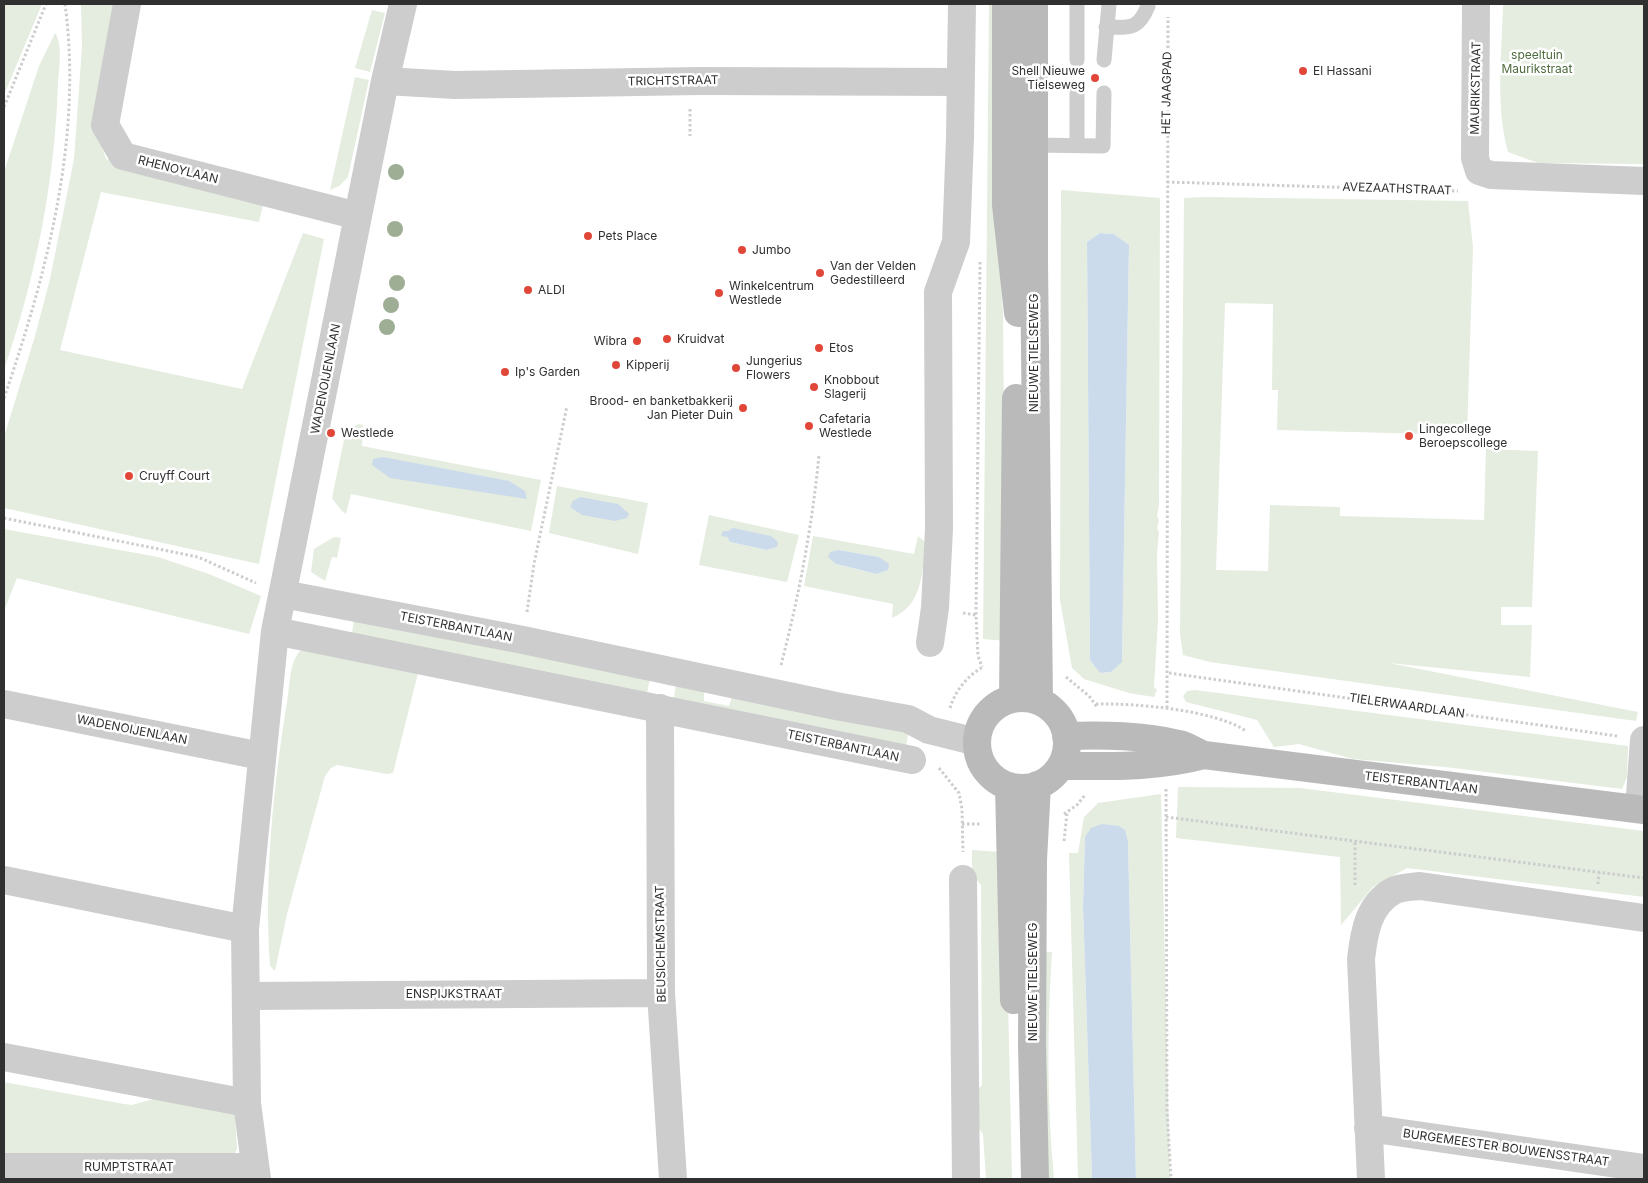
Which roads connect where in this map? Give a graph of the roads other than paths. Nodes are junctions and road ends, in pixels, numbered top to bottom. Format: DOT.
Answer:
graph roads {
  1 [pos="127,4"];
  2 [pos="403,4"];
  3 [pos="962,4"];
  4 [pos="1006,4"];
  5 [pos="1034,4"];
  6 [pos="1077,4"];
  7 [pos="1109,4"];
  8 [pos="1476,4"];
  9 [pos="1148,6"];
  10 [pos="1106,27"];
  11 [pos="1077,60"];
  12 [pos="1104,60"];
  13 [pos="385,80"];
  14 [pos="960,82"];
  15 [pos="1077,93"];
  16 [pos="1104,93"];
  17 [pos="1005,142"];
  18 [pos="1033,145"];
  19 [pos="1077,145"];
  20 [pos="1644,181"];
  21 [pos="358,216"];
  22 [pos="283,594"];
  23 [pos="275,631"];
  24 [pos="930,643"];
  25 [pos="1026,700"];
  26 [pos="4,704"];
  27 [pos="660,708"];
  28 [pos="979,733"];
  29 [pos="1066,736"];
  30 [pos="1644,740"];
  31 [pos="1204,755"];
  32 [pos="261,756"];
  33 [pos="912,760"];
  34 [pos="1061,766"];
  35 [pos="1037,785"];
  36 [pos="1009,786"];
  37 [pos="1642,810"];
  38 [pos="963,879"];
  39 [pos="4,880"];
  40 [pos="1644,918"];
  41 [pos="245,929"];
  42 [pos="661,993"];
  43 [pos="248,996"];
  44 [pos="4,1057"];
  45 [pos="248,1103"];
  46 [pos="1368,1128"];
  47 [pos="4,1167"];
  48 [pos="1644,1168"];
  49 [pos="256,1173"];
  50 [pos="673,1179"];
  51 [pos="966,1179"];
  52 [pos="1019,1179"];
  53 [pos="1035,1179"];
  54 [pos="1371,1179"];
  1 -- 21 [label="street, RHENOYLAAN"];
  2 -- 13 [label="street, WADENOIJENLAAN"];
  3 -- 14 [label="street"];
  4 -- 17 [label="main road, NIEUWE TIELSEWEG"];
  5 -- 18 [label="main road, NIEUWE TIELSEWEG"];
  6 -- 11 [label="lane"];
  7 -- 10 [label="lane"];
  8 -- 20 [label="street, MAURIKSTRAAT"];
  9 -- 10 [label="lane"];
  10 -- 12 [label="lane"];
  13 -- 14 [label="street, TRICHTSTRAAT"];
  13 -- 21 [label="street, WADENOIJENLAAN"];
  14 -- 24 [label="street"];
  15 -- 19 [label="lane"];
  16 -- 19 [label="lane"];
  17 -- 18 [label="lane"];
  17 -- 25 [label="main road, NIEUWE TIELSEWEG"];
  18 -- 19 [label="lane"];
  18 -- 25 [label="main road, NIEUWE TIELSEWEG"];
  21 -- 22 [label="street, WADENOIJENLAAN"];
  22 -- 23 [label="street, WADENOIJENLAAN"];
  22 -- 28 [label="street, TEISTERBANTLAAN"];
  23 -- 27 [label="street, TEISTERBANTLAAN"];
  23 -- 32 [label="street, WADENOIJENLAAN"];
  25 -- 28 [label="main road"];
  25 -- 29 [label="main road"];
  26 -- 32 [label="street, WADENOIJENLAAN"];
  27 -- 33 [label="street, TEISTERBANTLAAN"];
  27 -- 42 [label="street, BEUSICHEMSTRAAT"];
  28 -- 36 [label="main road"];
  29 -- 31 [label="main road, TEISTERBANTLAAN"];
  29 -- 34 [label="main road"];
  30 -- 37 [label="street, TEISTERBANTLAAN"];
  31 -- 34 [label="main road, TEISTERBANTLAAN"];
  31 -- 37 [label="main road, TEISTERBANTLAAN"];
  32 -- 41 [label="street, WADENOIJENLAAN"];
  34 -- 35 [label="main road"];
  35 -- 36 [label="main road"];
  35 -- 53 [label="main road, NIEUWE TIELSEWEG"];
  36 -- 52 [label="main road, NIEUWE TIELSEWEG"];
  38 -- 51 [label="street"];
  39 -- 41 [label="street"];
  40 -- 46 [label="street"];
  41 -- 43 [label="street, WADENOIJENLAAN"];
  42 -- 43 [label="street, ENSPIJKSTRAAT"];
  42 -- 50 [label="street, BEUSICHEMSTRAAT"];
  43 -- 45 [label="street, WADENOIJENLAAN"];
  44 -- 45 [label="street"];
  45 -- 49 [label="street, WADENOIJENLAAN"];
  46 -- 48 [label="street, BURGEMEESTER BOUWENSSTRAAT"];
  46 -- 54 [label="street"];
  47 -- 49 [label="street, RUMPTSTRAAT"];
}
